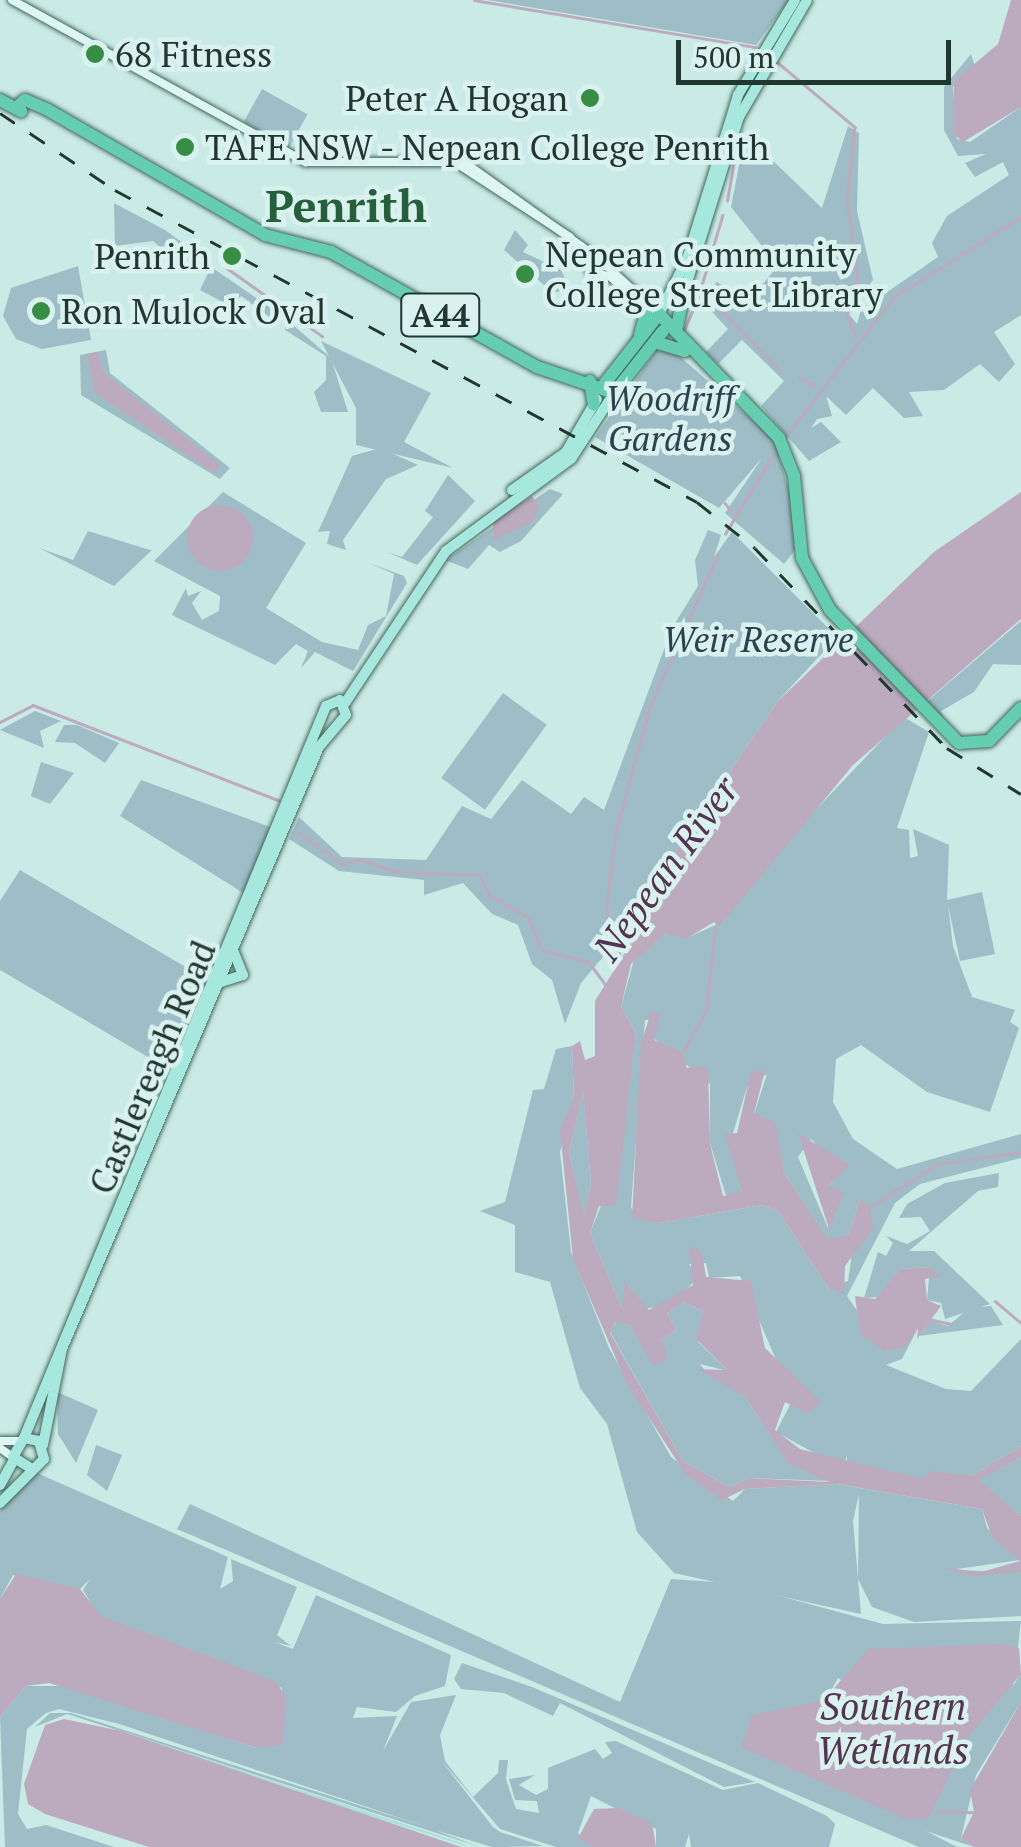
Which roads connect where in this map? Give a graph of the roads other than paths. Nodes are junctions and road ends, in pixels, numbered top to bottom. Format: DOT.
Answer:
graph roads {
  1 [pos="12,0"];
  2 [pos="796,0"];
  3 [pos="807,0"];
  4 [pos="0,100"];
  5 [pos="448,159"];
  6 [pos="321,246"];
  7 [pos="600,260"];
  8 [pos="588,265"];
  9 [pos="597,273"];
  10 [pos="638,294"];
  11 [pos="682,302"];
  12 [pos="661,322"];
  13 [pos="608,384"];
  14 [pos="594,405"];
  15 [pos="754,409"];
  16 [pos="1021,697"];
  17 [pos="341,701"];
  18 [pos="1021,708"];
  19 [pos="333,718"];
  20 [pos="945,730"];
  21 [pos="234,952"];
  22 [pos="221,982"];
  23 [pos="21,1440"];
  24 [pos="0,1444"];
  25 [pos="42,1445"];
  26 [pos="14,1458"];
  27 [pos="32,1469"];
  28 [pos="0,1485"];
  29 [pos="0,1503"];
  1 -- 5 [label="main road"];
  2 -- 12 [label="main road"];
  3 -- 11 [label="main road"];
  4 -- 6 [label="highway, A44"];
  5 -- 7 [label="main road"];
  5 -- 8 [label="main road"];
  6 -- 13 [label="highway, A44"];
  6 -- 13 [label="highway, A44"];
  7 -- 8 [label="main road"];
  7 -- 9 [label="main road"];
  7 -- 10 [label="main road"];
  8 -- 9 [label="main road"];
  9 -- 12 [label="main road"];
  10 -- 12 [label="main road"];
  11 -- 12 [label="highway"];
  12 -- 13 [label="highway"];
  12 -- 13 [label="highway"];
  12 -- 15 [label="highway"];
  12 -- 15 [label="highway"];
  13 -- 14 [label="highway"];
  13 -- 17 [label="main road"];
  14 -- 17 [label="main road"];
  15 -- 20 [label="highway"];
  16 -- 20 [label="highway"];
  17 -- 19 [label="main road"];
  17 -- 19 [label="main road"];
  18 -- 20 [label="highway"];
  19 -- 21 [label="main road, Castlereagh Road"];
  19 -- 23 [label="main road, Castlereagh Road"];
  21 -- 22 [label="main road, Castlereagh Road"];
  21 -- 22 [label="main road"];
  22 -- 25 [label="main road, Castlereagh Road"];
  23 -- 24 [label="main road"];
  23 -- 25 [label="main road"];
  23 -- 26 [label="main road, Castlereagh Road"];
  24 -- 26 [label="main road"];
  25 -- 27 [label="main road, Castlereagh Road"];
  26 -- 27 [label="main road"];
  26 -- 28 [label="main road"];
  27 -- 29 [label="main road"];
}
